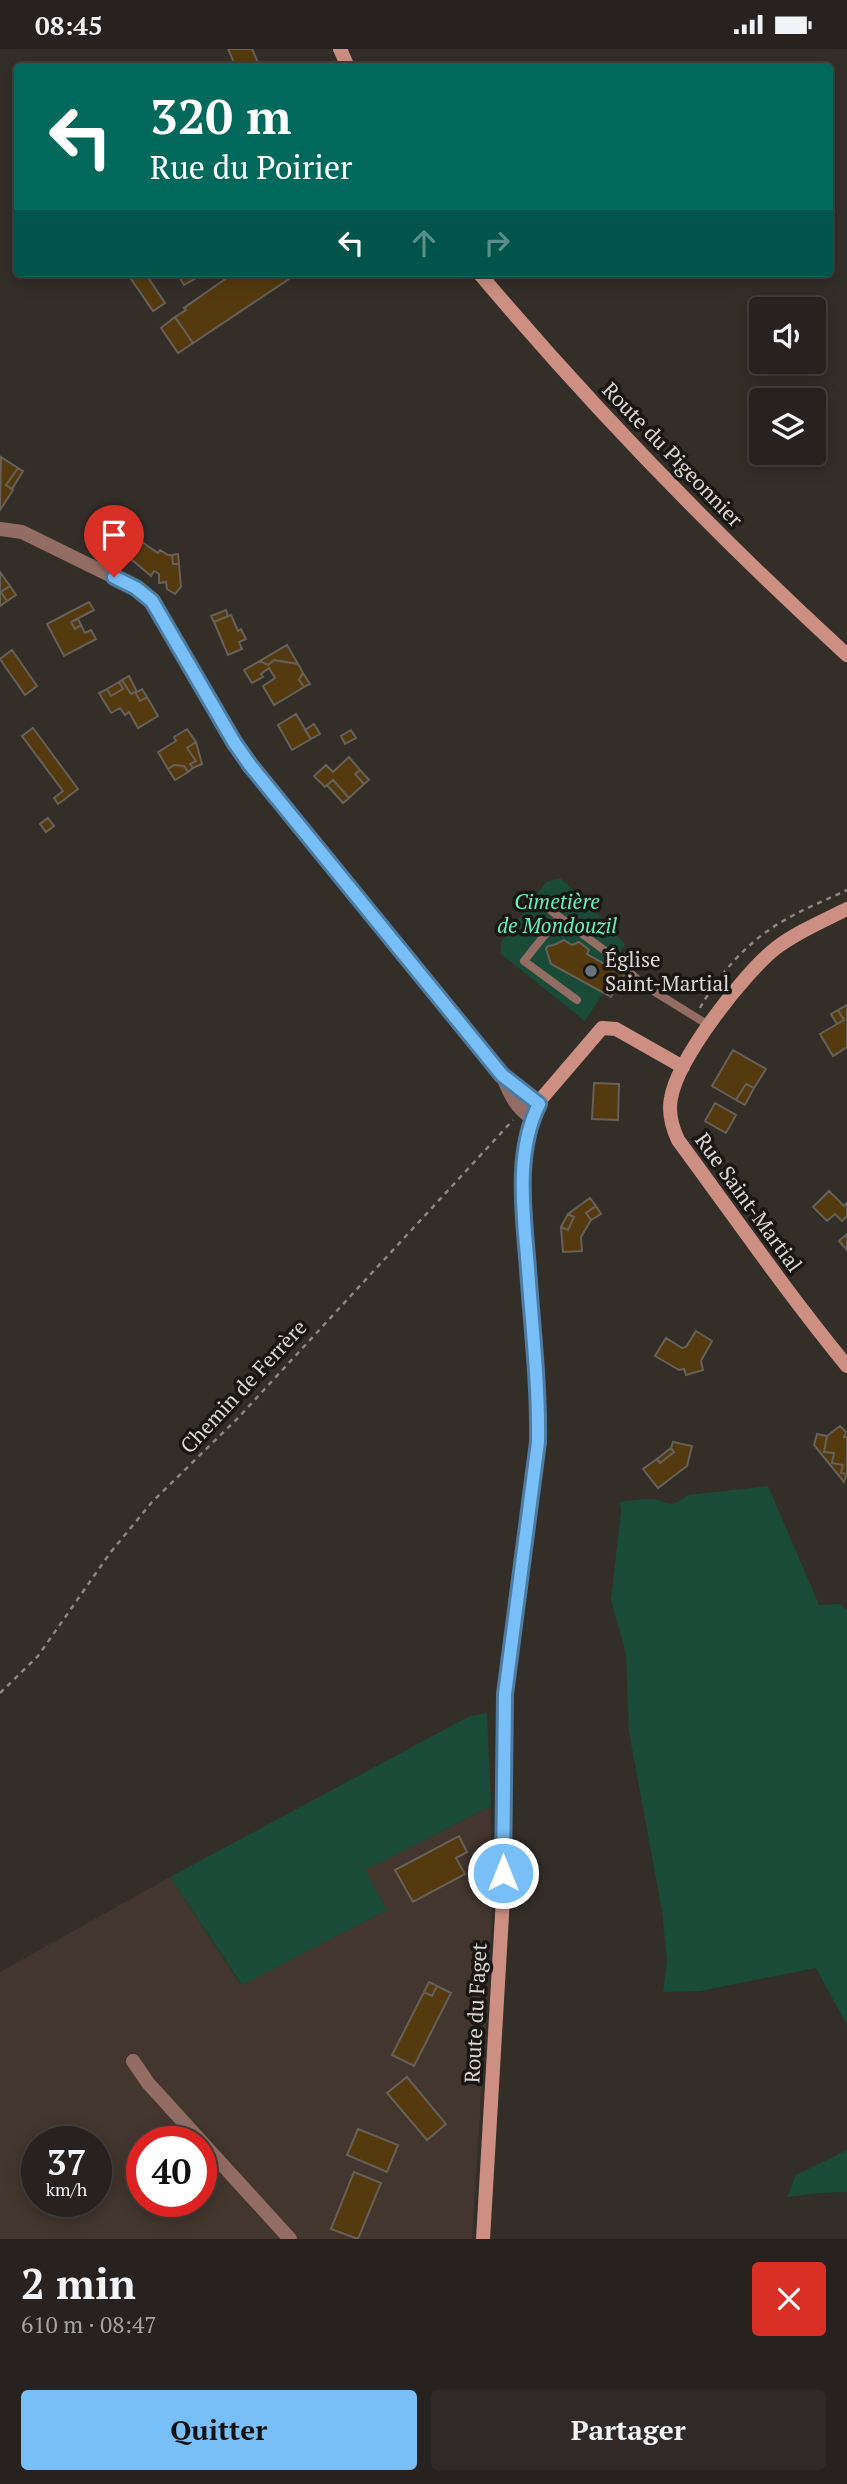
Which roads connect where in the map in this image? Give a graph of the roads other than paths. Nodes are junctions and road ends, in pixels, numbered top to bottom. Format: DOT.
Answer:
graph roads {
  1 [pos="483,277"];
  2 [pos="0,529"];
  3 [pos="847,655"];
  4 [pos="542,904"];
  5 [pos="847,909"];
  6 [pos="559,917"];
  7 [pos="577,1000"];
  8 [pos="710,1026"];
  9 [pos="684,1067"];
  10 [pos="502,1075"];
  11 [pos="539,1104"];
  12 [pos="527,1114"];
  13 [pos="847,1366"];
  14 [pos="133,2061"];
  15 [pos="290,2239"];
  16 [pos="482,2239"];
  1 -- 3 [label="street, Route du Pigeonnier"];
  2 -- 10 [label="street"];
  4 -- 6 [label="lane"];
  5 -- 8 [label="street, Rue Saint-Martial"];
  6 -- 7 [label="lane"];
  6 -- 8 [label="lane"];
  8 -- 9 [label="street, Rue Saint-Martial"];
  9 -- 11 [label="street, Route du Faget"];
  9 -- 13 [label="street, Rue Saint-Martial"];
  10 -- 11 [label="street"];
  10 -- 12 [label="street"];
  11 -- 12 [label="street, Route du Faget"];
  12 -- 16 [label="street, Route du Faget"];
  14 -- 15 [label="street"];
}
